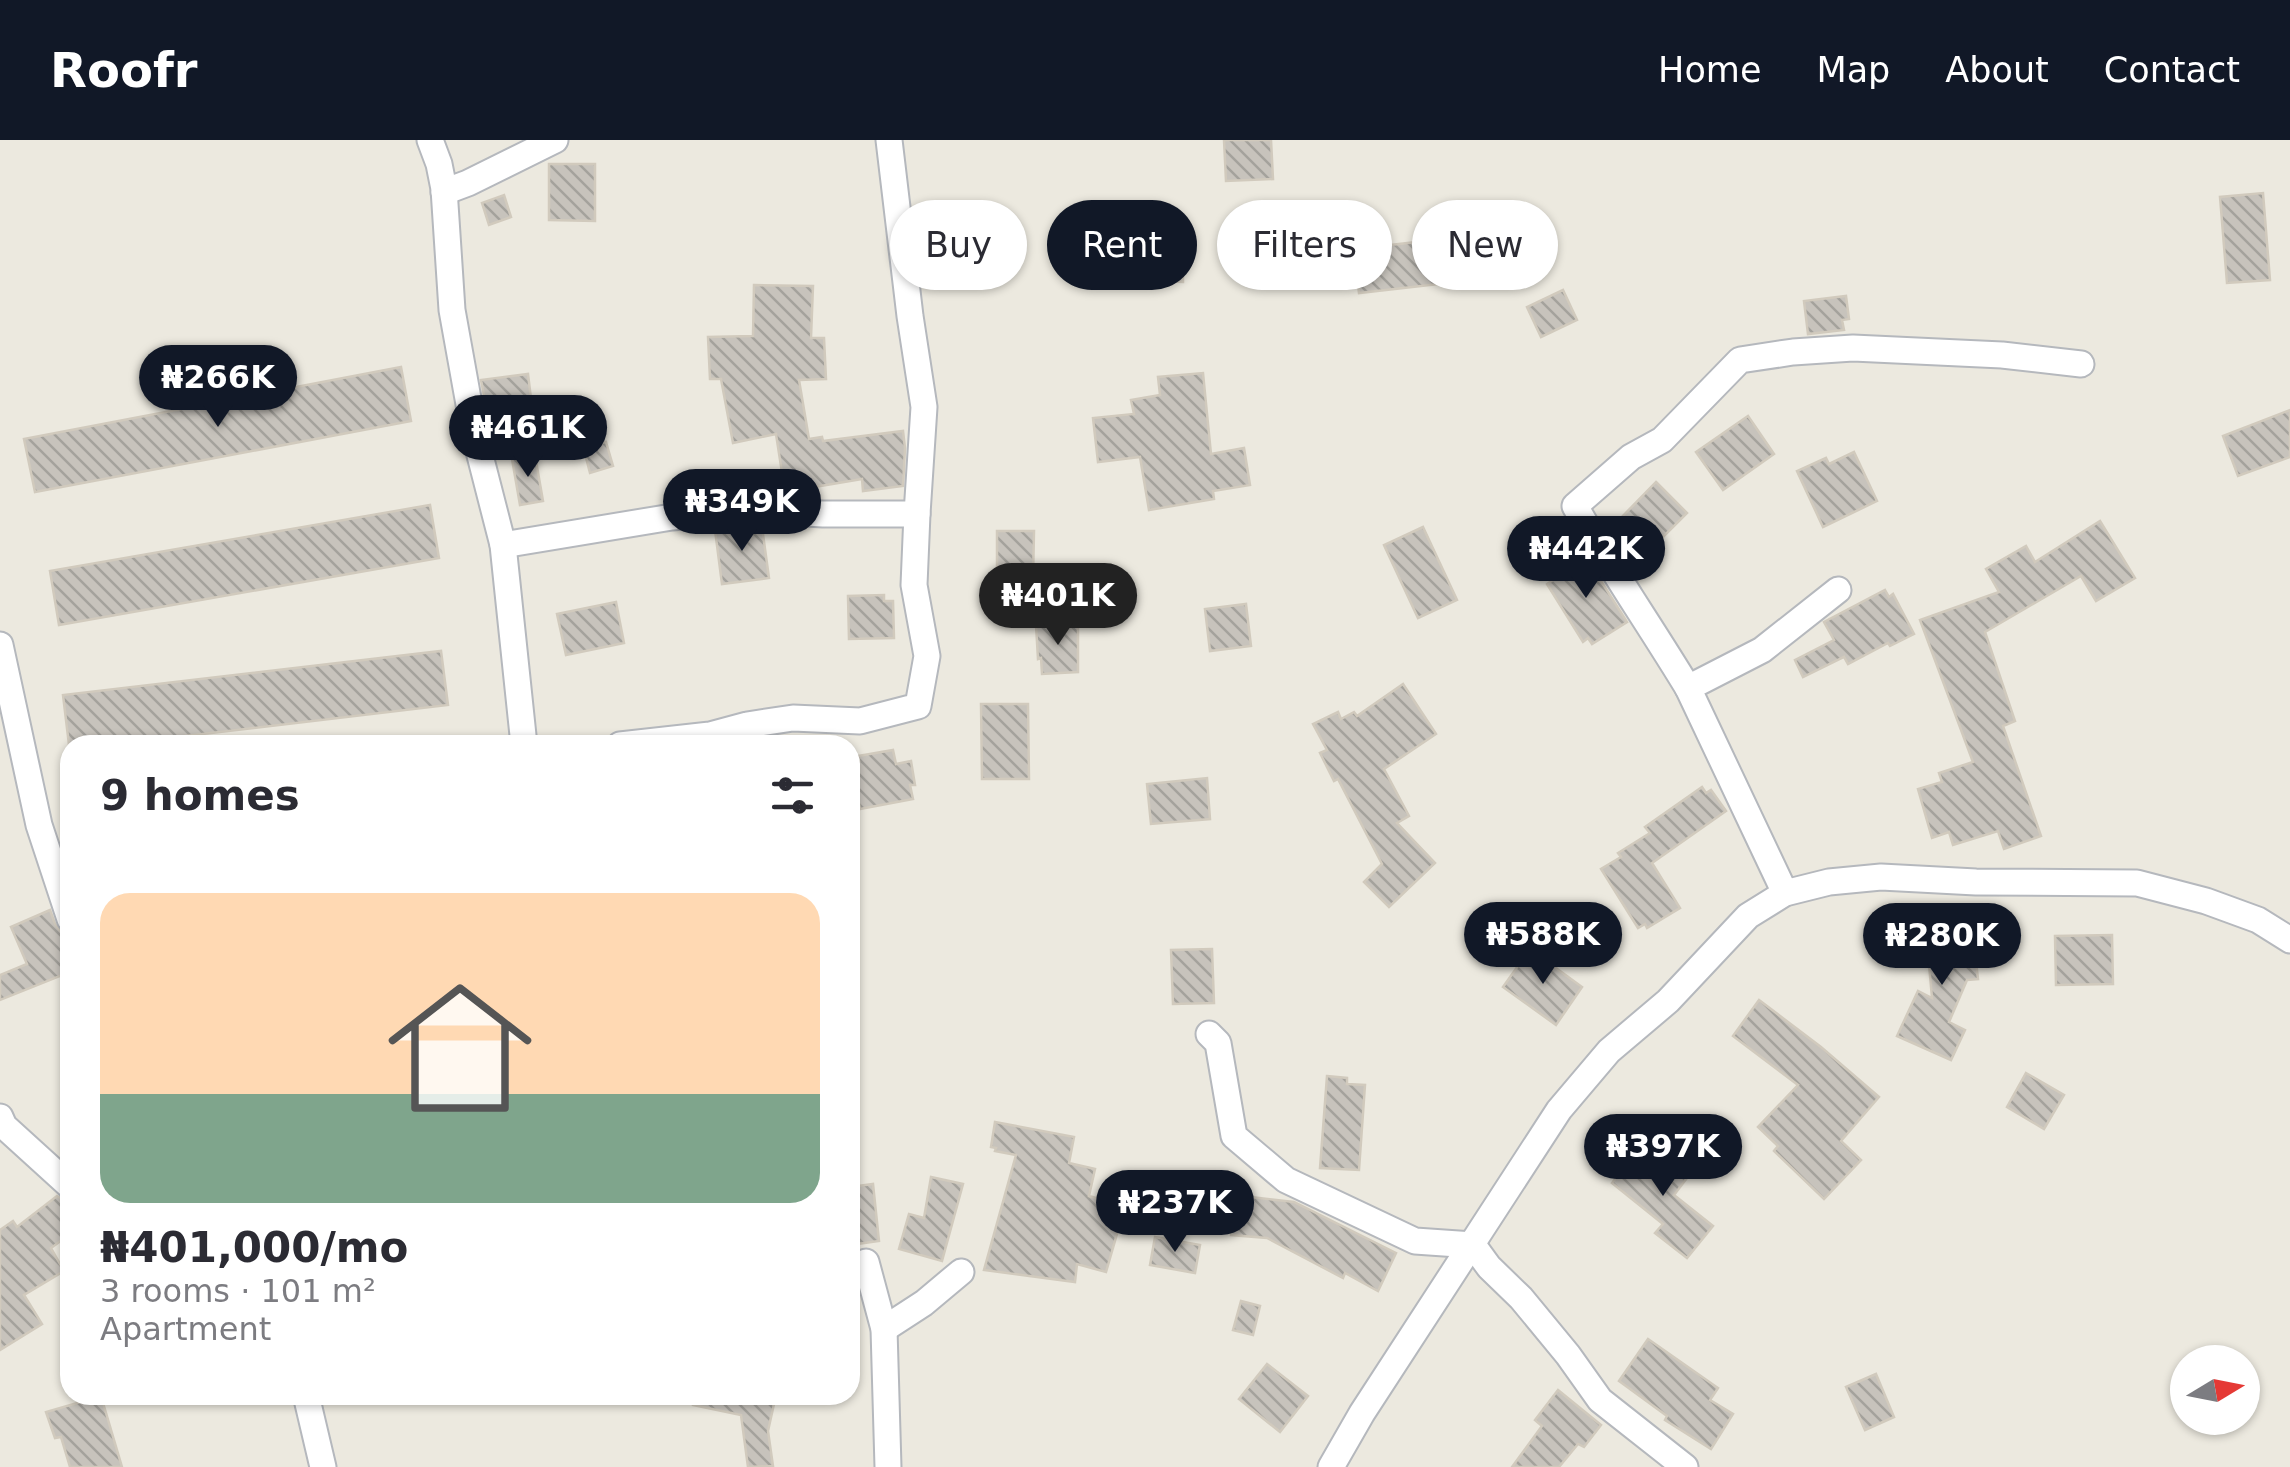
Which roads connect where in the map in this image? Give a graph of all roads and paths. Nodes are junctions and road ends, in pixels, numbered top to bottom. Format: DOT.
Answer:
graph roads {
  1 [pos="430,140"];
  2 [pos="555,140"];
  3 [pos="889,140"];
  4 [pos="444,192"];
  5 [pos="2081,364"];
  6 [pos="917,514"];
  7 [pos="503,545"];
  8 [pos="1838,590"];
  9 [pos="0,646"];
  10 [pos="1688,688"];
  11 [pos="523,735"];
  12 [pos="710,735"];
  13 [pos="60,889"];
  14 [pos="1786,893"];
  15 [pos="2290,940"];
  16 [pos="1209,1034"];
  17 [pos="0,1117"];
  18 [pos="60,1177"];
  19 [pos="1473,1245"];
  20 [pos="866,1262"];
  21 [pos="961,1272"];
  22 [pos="884,1329"];
  23 [pos="308,1405"];
  24 [pos="322,1467"];
  25 [pos="888,1467"];
  26 [pos="1330,1467"];
  27 [pos="1685,1467"];
  1 -- 4 [label="street"];
  2 -- 4 [label="street"];
  3 -- 6 [label="street"];
  4 -- 7 [label="street"];
  5 -- 10 [label="street"];
  6 -- 7 [label="street"];
  6 -- 12 [label="street"];
  7 -- 11 [label="street"];
  8 -- 10 [label="street"];
  9 -- 13 [label="street"];
  10 -- 14 [label="street"];
  14 -- 15 [label="street"];
  14 -- 19 [label="street"];
  16 -- 19 [label="street"];
  17 -- 18 [label="street"];
  19 -- 26 [label="street"];
  19 -- 27 [label="street"];
  20 -- 22 [label="street"];
  21 -- 22 [label="street"];
  22 -- 25 [label="street"];
  23 -- 24 [label="street"];
}
